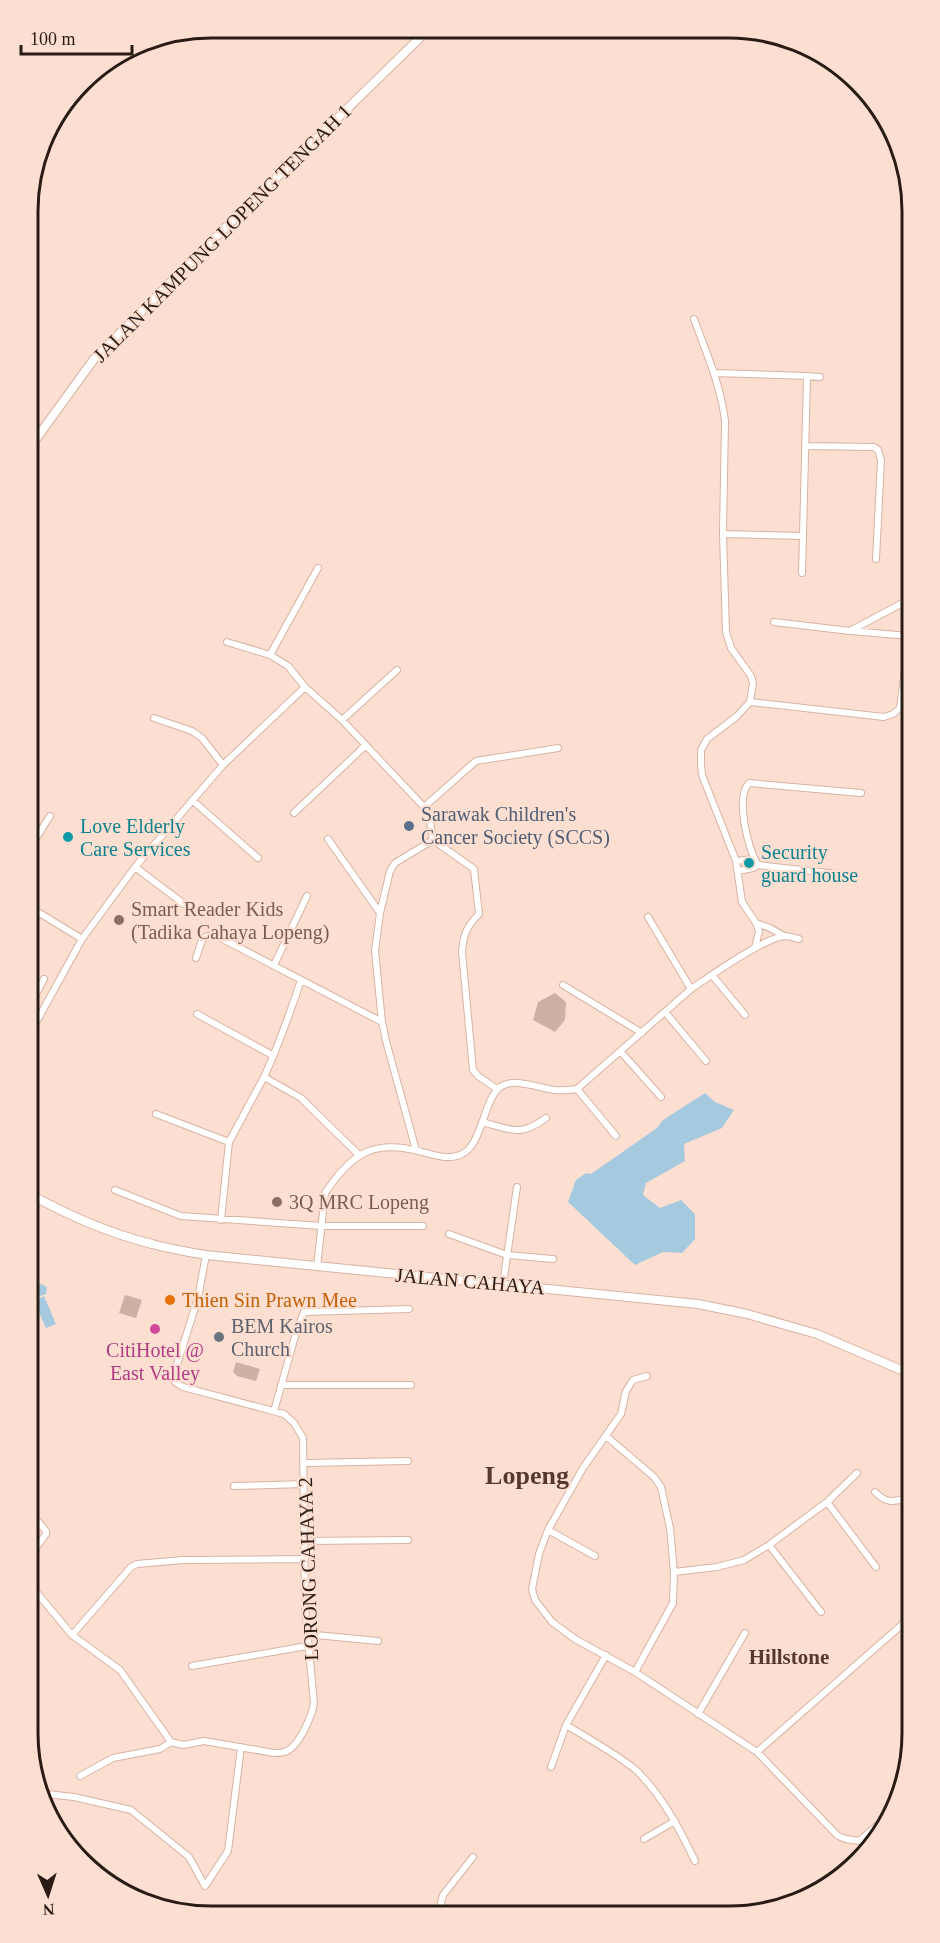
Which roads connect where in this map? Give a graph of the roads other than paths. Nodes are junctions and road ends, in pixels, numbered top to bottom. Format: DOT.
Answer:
graph roads {
  1 [pos="420,38"];
  2 [pos="694,319"];
  3 [pos="714,373"];
  4 [pos="807,376"];
  5 [pos="820,377"];
  6 [pos="38,436"];
  7 [pos="805,446"];
  8 [pos="723,534"];
  9 [pos="803,536"];
  10 [pos="876,559"];
  11 [pos="318,568"];
  12 [pos="802,573"];
  13 [pos="902,603"];
  14 [pos="774,622"];
  15 [pos="850,631"];
  16 [pos="902,635"];
  17 [pos="227,642"];
  18 [pos="270,655"];
  19 [pos="397,670"];
  20 [pos="305,687"];
  21 [pos="902,692"];
  22 [pos="750,702"];
  23 [pos="154,718"];
  24 [pos="342,720"];
  25 [pos="366,745"];
  26 [pos="558,748"];
  27 [pos="223,765"];
  28 [pos="861,793"];
  29 [pos="192,800"];
  30 [pos="424,807"];
  31 [pos="294,813"];
  32 [pos="50,816"];
  33 [pos="38,836"];
  34 [pos="328,839"];
  35 [pos="433,840"];
  36 [pos="258,858"];
  37 [pos="736,861"];
  38 [pos="755,862"];
  39 [pos="135,867"];
  40 [pos="738,871"];
  41 [pos="837,874"];
  42 [pos="307,896"];
  43 [pos="184,904"];
  44 [pos="38,912"];
  45 [pos="380,913"];
  46 [pos="648,918"];
  47 [pos="756,923"];
  48 [pos="783,936"];
  49 [pos="82,939"];
  50 [pos="799,939"];
  51 [pos="755,948"];
  52 [pos="196,958"];
  53 [pos="274,965"];
  54 [pos="712,975"];
  55 [pos="44,979"];
  56 [pos="301,980"];
  57 [pos="563,985"];
  58 [pos="691,989"];
  59 [pos="37,991"];
  60 [pos="665,1012"];
  61 [pos="197,1014"];
  62 [pos="745,1015"];
  63 [pos="37,1021"];
  64 [pos="382,1022"];
  65 [pos="642,1033"];
  66 [pos="621,1052"];
  67 [pos="273,1055"];
  68 [pos="706,1061"];
  69 [pos="264,1077"];
  70 [pos="497,1089"];
  71 [pos="577,1089"];
  72 [pos="661,1097"];
  73 [pos="156,1114"];
  74 [pos="546,1118"];
  75 [pos="482,1122"];
  76 [pos="616,1136"];
  77 [pos="229,1142"];
  78 [pos="416,1150"];
  79 [pos="359,1155"];
  80 [pos="517,1187"];
  81 [pos="115,1190"];
  82 [pos="37,1198"];
  83 [pos="221,1220"];
  84 [pos="321,1226"];
  85 [pos="423,1226"];
  86 [pos="449,1234"];
  87 [pos="206,1255"];
  88 [pos="507,1255"];
  89 [pos="553,1259"];
  90 [pos="317,1267"];
  91 [pos="503,1284"];
  92 [pos="409,1309"];
  93 [pos="902,1371"];
  94 [pos="647,1376"];
  95 [pos="281,1385"];
  96 [pos="411,1385"];
  97 [pos="274,1411"];
  98 [pos="606,1436"];
  99 [pos="408,1461"];
  100 [pos="305,1463"];
  101 [pos="857,1473"];
  102 [pos="305,1484"];
  103 [pos="234,1486"];
  104 [pos="875,1492"];
  105 [pos="902,1499"];
  106 [pos="827,1502"];
  107 [pos="37,1520"];
  108 [pos="548,1530"];
  109 [pos="408,1540"];
  110 [pos="305,1541"];
  111 [pos="769,1545"];
  112 [pos="37,1546"];
  113 [pos="595,1556"];
  114 [pos="305,1559"];
  115 [pos="876,1567"];
  116 [pos="674,1572"];
  117 [pos="37,1593"];
  118 [pos="820,1612"];
  119 [pos="902,1625"];
  120 [pos="745,1633"];
  121 [pos="306,1634"];
  122 [pos="72,1635"];
  123 [pos="378,1641"];
  124 [pos="307,1646"];
  125 [pos="606,1655"];
  126 [pos="192,1666"];
  127 [pos="635,1672"];
  128 [pos="698,1714"];
  129 [pos="566,1725"];
  130 [pos="171,1742"];
  131 [pos="241,1747"];
  132 [pos="757,1752"];
  133 [pos="551,1767"];
  134 [pos="80,1776"];
  135 [pos="49,1794"];
  136 [pos="675,1821"];
  137 [pos="872,1830"];
  138 [pos="644,1839"];
  139 [pos="473,1857"];
  140 [pos="695,1861"];
  141 [pos="440,1906"];
  1 -- 6 [label="street, JALAN KAMPUNG LOPENG TENGAH 1"];
  2 -- 3 [label="street"];
  3 -- 4 [label="street"];
  3 -- 8 [label="street"];
  4 -- 5 [label="street"];
  4 -- 7 [label="street"];
  7 -- 9 [label="street"];
  7 -- 10 [label="street"];
  8 -- 9 [label="street"];
  8 -- 22 [label="street"];
  9 -- 12 [label="street"];
  11 -- 18 [label="street"];
  13 -- 15 [label="street"];
  14 -- 15 [label="street"];
  15 -- 16 [label="street"];
  17 -- 18 [label="street"];
  18 -- 20 [label="street"];
  19 -- 24 [label="street"];
  20 -- 24 [label="street"];
  20 -- 27 [label="street"];
  21 -- 22 [label="street"];
  22 -- 37 [label="street"];
  23 -- 27 [label="street"];
  24 -- 25 [label="street"];
  25 -- 30 [label="street"];
  25 -- 31 [label="street"];
  26 -- 30 [label="street"];
  27 -- 29 [label="street"];
  28 -- 38 [label="street"];
  29 -- 36 [label="street"];
  29 -- 39 [label="street"];
  30 -- 35 [label="street"];
  32 -- 33 [label="street"];
  34 -- 45 [label="street"];
  35 -- 45 [label="street"];
  35 -- 70 [label="street"];
  37 -- 38 [label="street"];
  37 -- 40 [label="street"];
  38 -- 40 [label="street"];
  38 -- 41 [label="street"];
  39 -- 43 [label="street"];
  39 -- 49 [label="street"];
  40 -- 47 [label="street"];
  42 -- 53 [label="street"];
  44 -- 49 [label="street"];
  45 -- 64 [label="street"];
  46 -- 58 [label="street"];
  47 -- 48 [label="street"];
  47 -- 51 [label="street"];
  48 -- 50 [label="street"];
  48 -- 51 [label="street"];
  49 -- 63 [label="street"];
  51 -- 54 [label="street"];
  52 -- 53 [label="street"];
  53 -- 56 [label="street"];
  54 -- 58 [label="street"];
  54 -- 62 [label="street"];
  55 -- 59 [label="street"];
  56 -- 64 [label="street"];
  56 -- 67 [label="street"];
  57 -- 65 [label="street"];
  58 -- 60 [label="street"];
  60 -- 65 [label="street"];
  60 -- 68 [label="street"];
  61 -- 67 [label="street"];
  64 -- 78 [label="street"];
  65 -- 66 [label="street"];
  66 -- 71 [label="street"];
  66 -- 72 [label="street"];
  67 -- 69 [label="street"];
  69 -- 77 [label="street"];
  69 -- 79 [label="street"];
  70 -- 71 [label="street"];
  70 -- 75 [label="street"];
  71 -- 76 [label="street"];
  73 -- 77 [label="street"];
  74 -- 75 [label="street"];
  75 -- 78 [label="street"];
  77 -- 83 [label="street"];
  78 -- 79 [label="street"];
  79 -- 84 [label="street"];
  80 -- 88 [label="street"];
  81 -- 83 [label="street"];
  82 -- 87 [label="street, JALAN CAHAYA"];
  83 -- 84 [label="street"];
  84 -- 85 [label="street"];
  84 -- 90 [label="street"];
  86 -- 88 [label="street"];
  87 -- 90 [label="street, JALAN CAHAYA"];
  87 -- 97 [label="street, LORONG CAHAYA 2"];
  88 -- 89 [label="street"];
  88 -- 91 [label="street"];
  90 -- 91 [label="street, JALAN CAHAYA"];
  91 -- 93 [label="street, JALAN CAHAYA"];
  92 -- 95 [label="street"];
  94 -- 98 [label="street"];
  95 -- 96 [label="street"];
  95 -- 97 [label="street"];
  97 -- 100 [label="street, LORONG CAHAYA 2"];
  98 -- 108 [label="street"];
  98 -- 116 [label="street"];
  99 -- 100 [label="street"];
  100 -- 102 [label="street, LORONG CAHAYA 2"];
  101 -- 106 [label="street"];
  102 -- 103 [label="street"];
  102 -- 110 [label="street, LORONG CAHAYA 2"];
  104 -- 105 [label="street"];
  106 -- 111 [label="street"];
  106 -- 115 [label="street"];
  107 -- 112 [label="street"];
  108 -- 113 [label="street"];
  108 -- 125 [label="street"];
  109 -- 110 [label="street"];
  110 -- 114 [label="street, LORONG CAHAYA 2"];
  111 -- 116 [label="street"];
  111 -- 118 [label="street"];
  114 -- 121 [label="street, LORONG CAHAYA 2"];
  114 -- 122 [label="street"];
  116 -- 127 [label="street"];
  117 -- 122 [label="street"];
  119 -- 132 [label="street"];
  120 -- 128 [label="street"];
  121 -- 123 [label="street"];
  121 -- 124 [label="street, LORONG CAHAYA 2"];
  122 -- 130 [label="street"];
  124 -- 126 [label="street"];
  124 -- 131 [label="street, LORONG CAHAYA 2"];
  125 -- 127 [label="street"];
  125 -- 129 [label="street"];
  127 -- 128 [label="street"];
  128 -- 132 [label="street"];
  129 -- 133 [label="street"];
  129 -- 136 [label="street"];
  130 -- 131 [label="street, LORONG CAHAYA 2"];
  130 -- 134 [label="street, LORONG CAHAYA 2"];
  131 -- 135 [label="street"];
  132 -- 137 [label="street"];
  136 -- 138 [label="street"];
  136 -- 140 [label="street"];
  139 -- 141 [label="street"];
}
